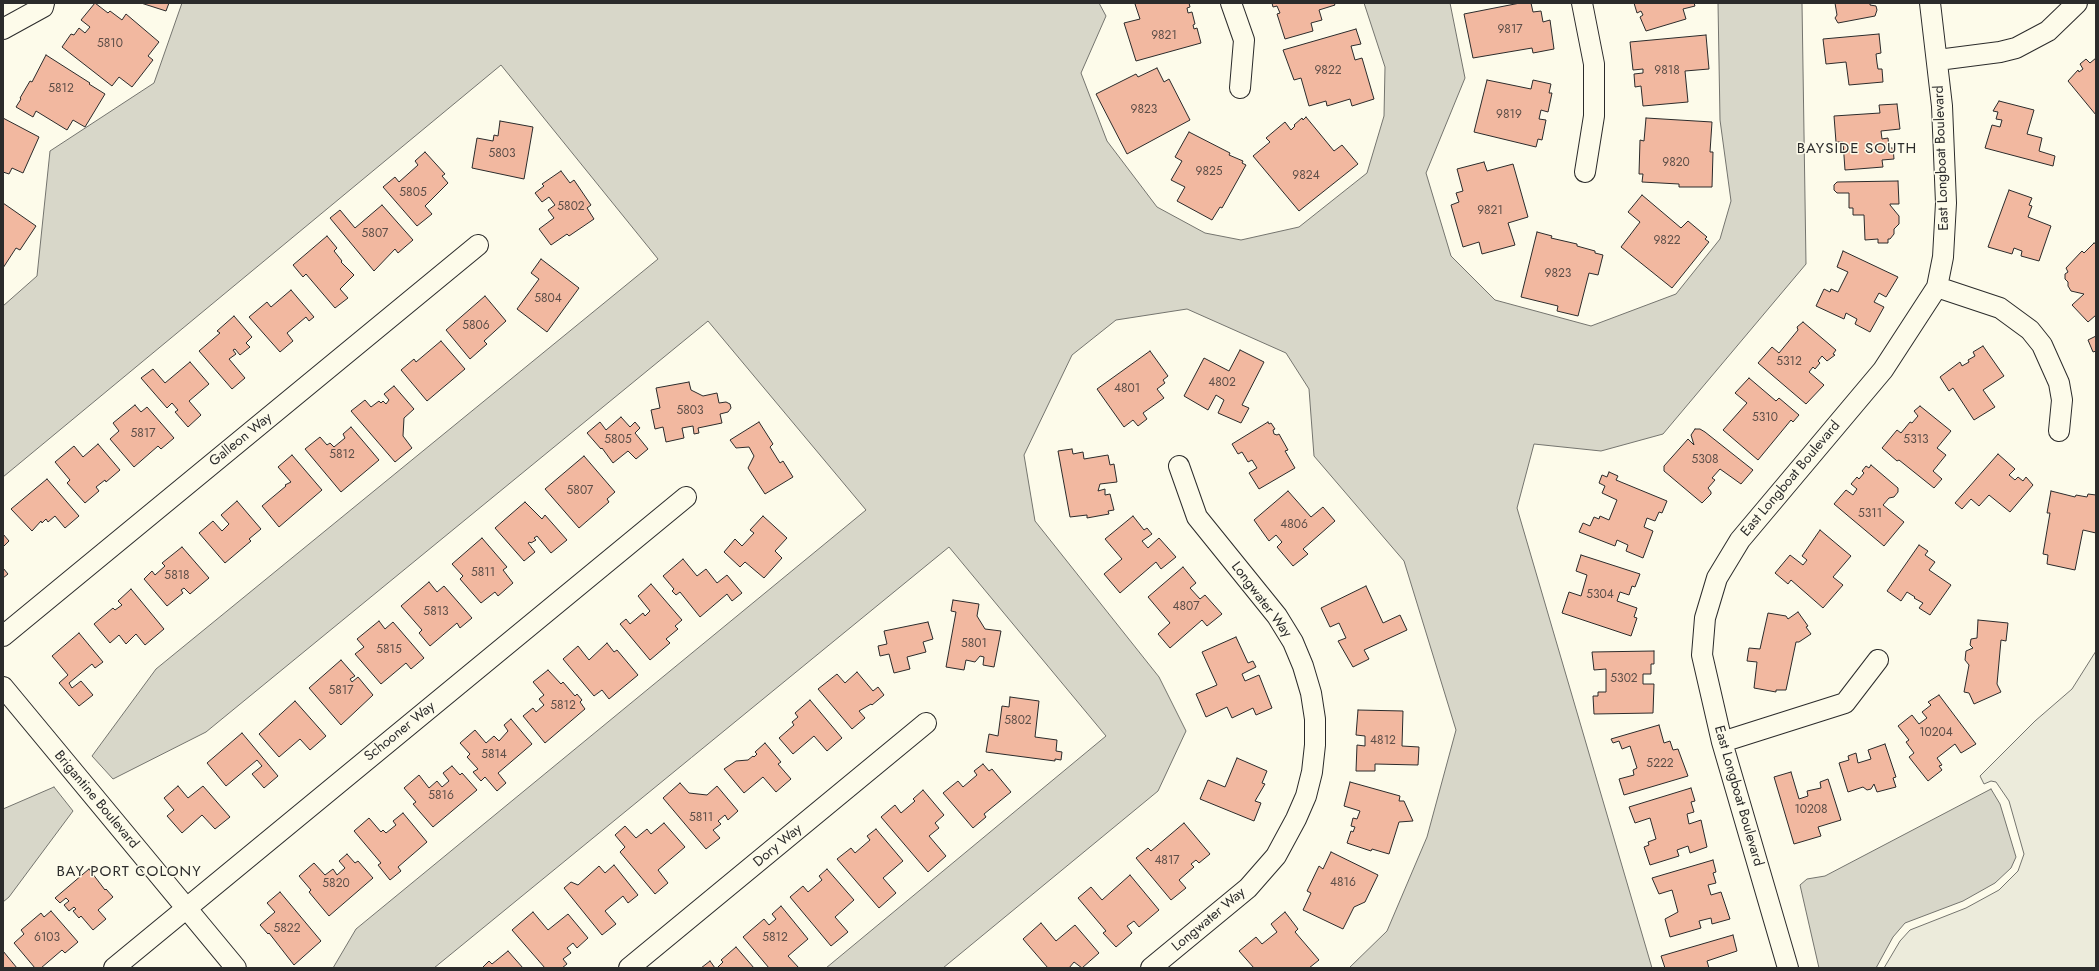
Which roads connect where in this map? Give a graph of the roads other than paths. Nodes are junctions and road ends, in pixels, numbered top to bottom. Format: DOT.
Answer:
graph roads {
  1 [pos="44,3"];
  2 [pos="1231,3"];
  3 [pos="1582,3"];
  4 [pos="1930,3"];
  5 [pos="2077,3"];
  6 [pos="3,29"];
  7 [pos="1938,60"];
  8 [pos="1240,88"];
  9 [pos="1585,172"];
  10 [pos="478,245"];
  11 [pos="1937,287"];
  12 [pos="2059,431"];
  13 [pos="1179,466"];
  14 [pos="686,497"];
  15 [pos="3,636"];
  16 [pos="1878,660"];
  17 [pos="3,687"];
  18 [pos="926,723"];
  19 [pos="1722,742"];
  20 [pos="186,908"];
  21 [pos="114,968"];
  22 [pos="236,968"];
  23 [pos="629,968"];
  24 [pos="1151,968"];
  25 [pos="1788,968"];
  1 -- 6 [label="street"];
  2 -- 8 [label="street"];
  3 -- 9 [label="street"];
  4 -- 7 [label="street, East Longboat Boulevard"];
  5 -- 7 [label="street"];
  7 -- 11 [label="street, East Longboat Boulevard"];
  10 -- 15 [label="street, Galleon Way"];
  11 -- 12 [label="street"];
  11 -- 19 [label="street, East Longboat Boulevard"];
  13 -- 24 [label="street, Longwater Way"];
  14 -- 20 [label="street, Schooner Way"];
  16 -- 19 [label="street"];
  17 -- 20 [label="street, Brigantine Boulevard"];
  18 -- 23 [label="street, Dory Way"];
  19 -- 25 [label="street, East Longboat Boulevard"];
  20 -- 21 [label="street, Schooner Way"];
  20 -- 22 [label="street, Brigantine Boulevard"];
}
